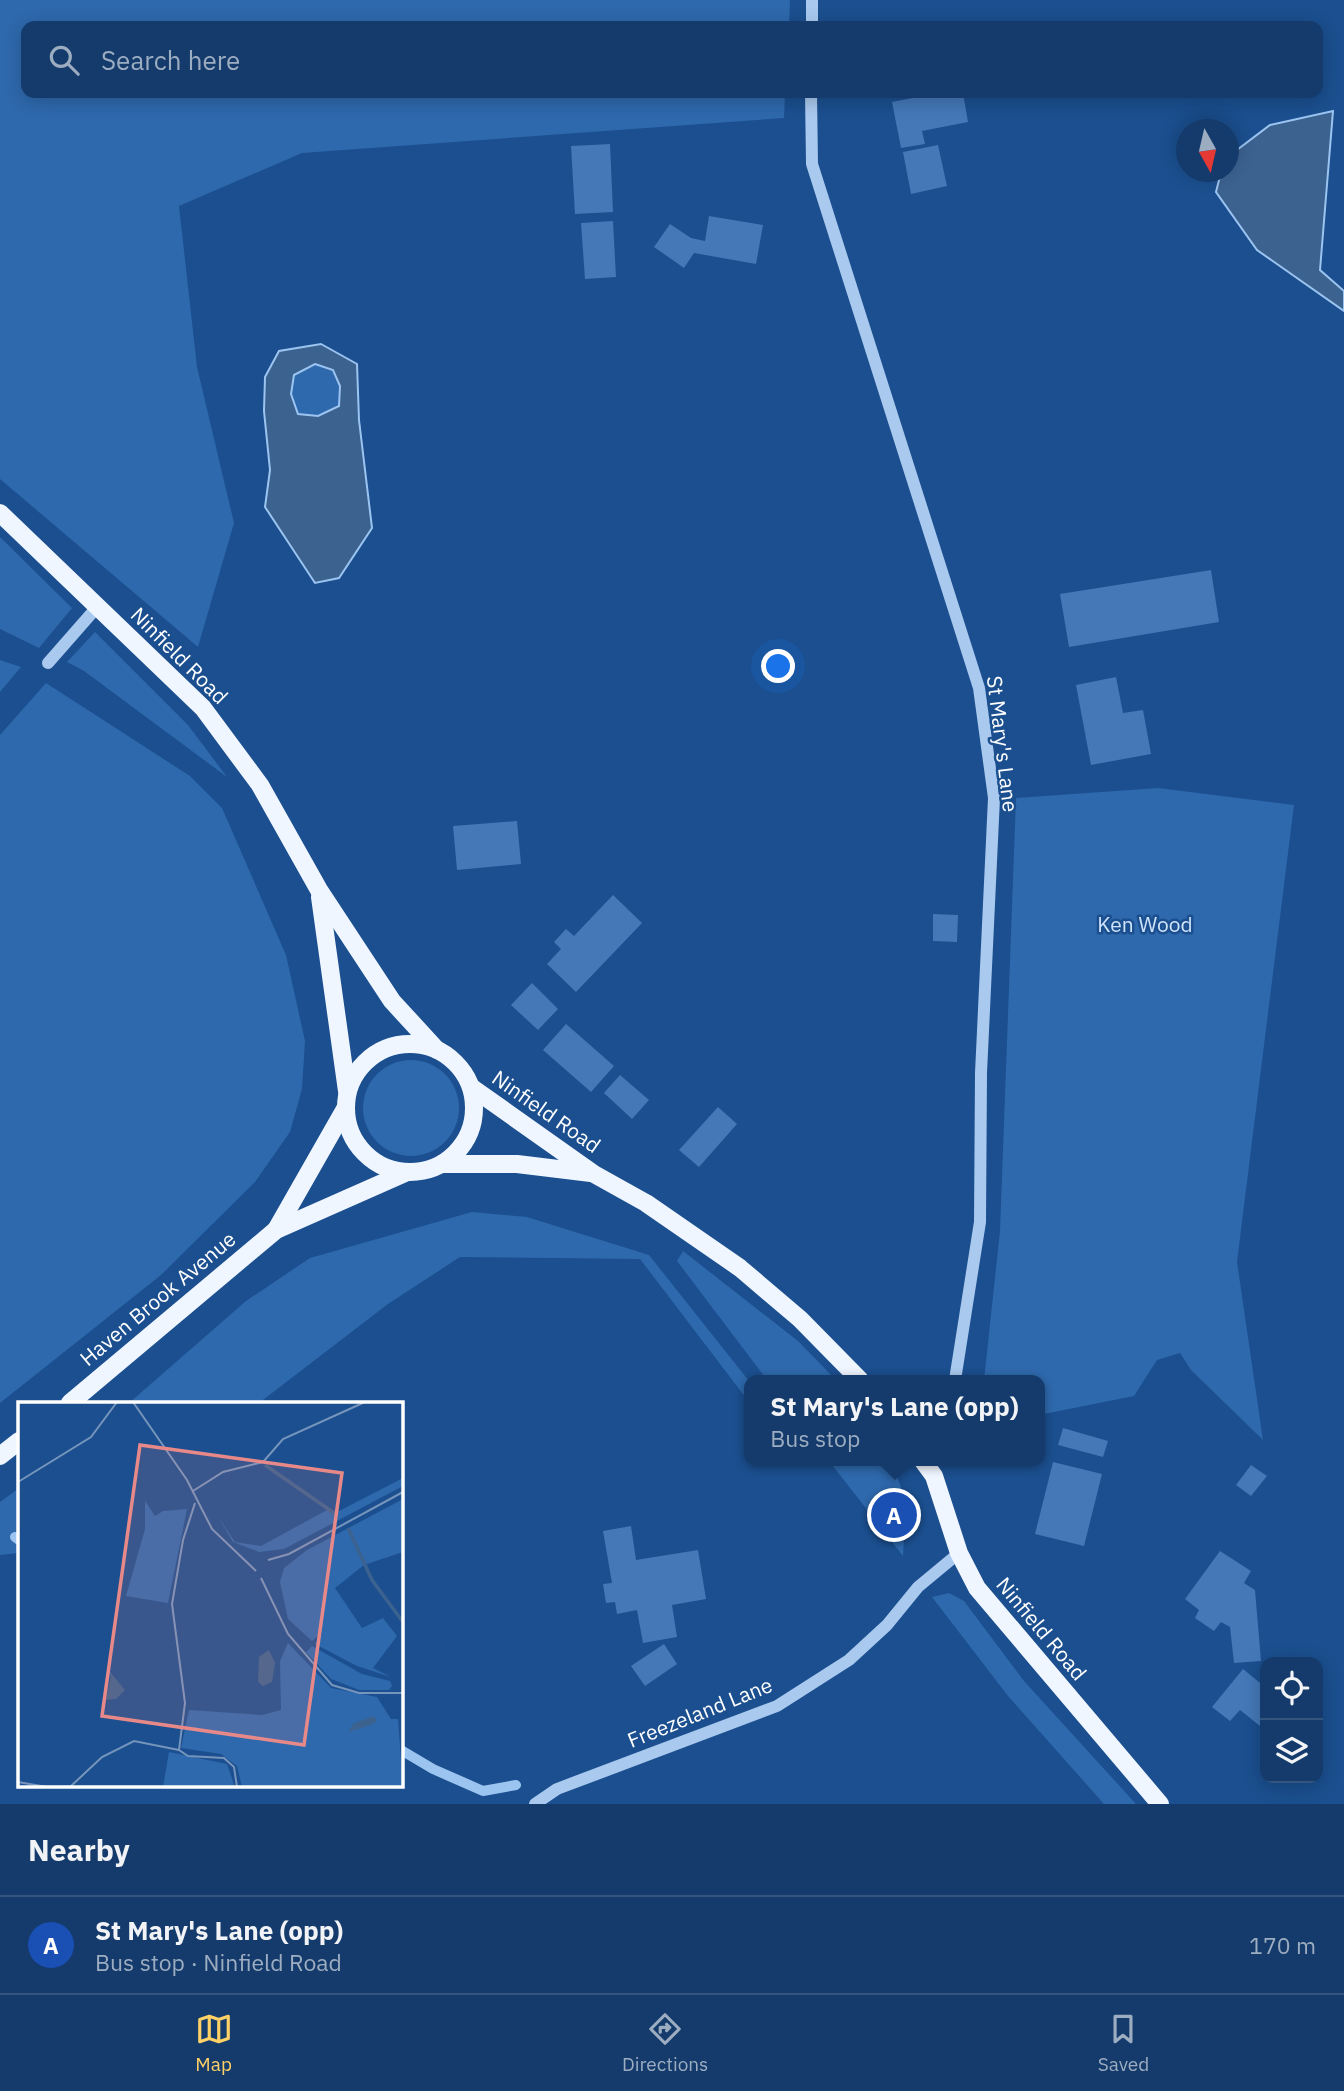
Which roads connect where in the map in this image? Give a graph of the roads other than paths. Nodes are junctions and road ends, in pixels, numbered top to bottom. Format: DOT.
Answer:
graph roads {
  1 [pos="812,0"];
  2 [pos="812,21"];
  3 [pos="811,98"];
  4 [pos="0,513"];
  5 [pos="98,606"];
  6 [pos="48,663"];
  7 [pos="319,890"];
  8 [pos="437,1050"];
  9 [pos="471,1087"];
  10 [pos="347,1091"];
  11 [pos="345,1109"];
  12 [pos="442,1164"];
  13 [pos="405,1172"];
  14 [pos="594,1174"];
  15 [pos="276,1230"];
  16 [pos="855,1375"];
  17 [pos="956,1375"];
  18 [pos="70,1402"];
  19 [pos="18,1442"];
  20 [pos="0,1456"];
  21 [pos="937,1469"];
  22 [pos="959,1553"];
  23 [pos="535,1804"];
  24 [pos="1160,1804"];
  1 -- 2 [label="street"];
  3 -- 17 [label="street, St Mary's Lane"];
  4 -- 5 [label="main road, Ninfield Road"];
  5 -- 6 [label="street"];
  5 -- 7 [label="main road, Ninfield Road"];
  7 -- 8 [label="main road, Ninfield Road"];
  7 -- 10 [label="main road, Ninfield Road"];
  8 -- 9 [label="main road"];
  8 -- 10 [label="main road"];
  9 -- 12 [label="main road"];
  9 -- 14 [label="main road, Ninfield Road"];
  10 -- 11 [label="main road"];
  11 -- 13 [label="main road"];
  11 -- 15 [label="main road, Haven Brook Avenue"];
  12 -- 13 [label="main road"];
  12 -- 14 [label="main road, Ninfield Road"];
  13 -- 15 [label="main road, Haven Brook Avenue"];
  14 -- 16 [label="main road, Ninfield Road"];
  15 -- 18 [label="main road, Haven Brook Avenue"];
  19 -- 20 [label="main road"];
  21 -- 22 [label="main road, Ninfield Road"];
  22 -- 23 [label="street, Freezeland Lane"];
  22 -- 24 [label="main road, Ninfield Road"];
}
